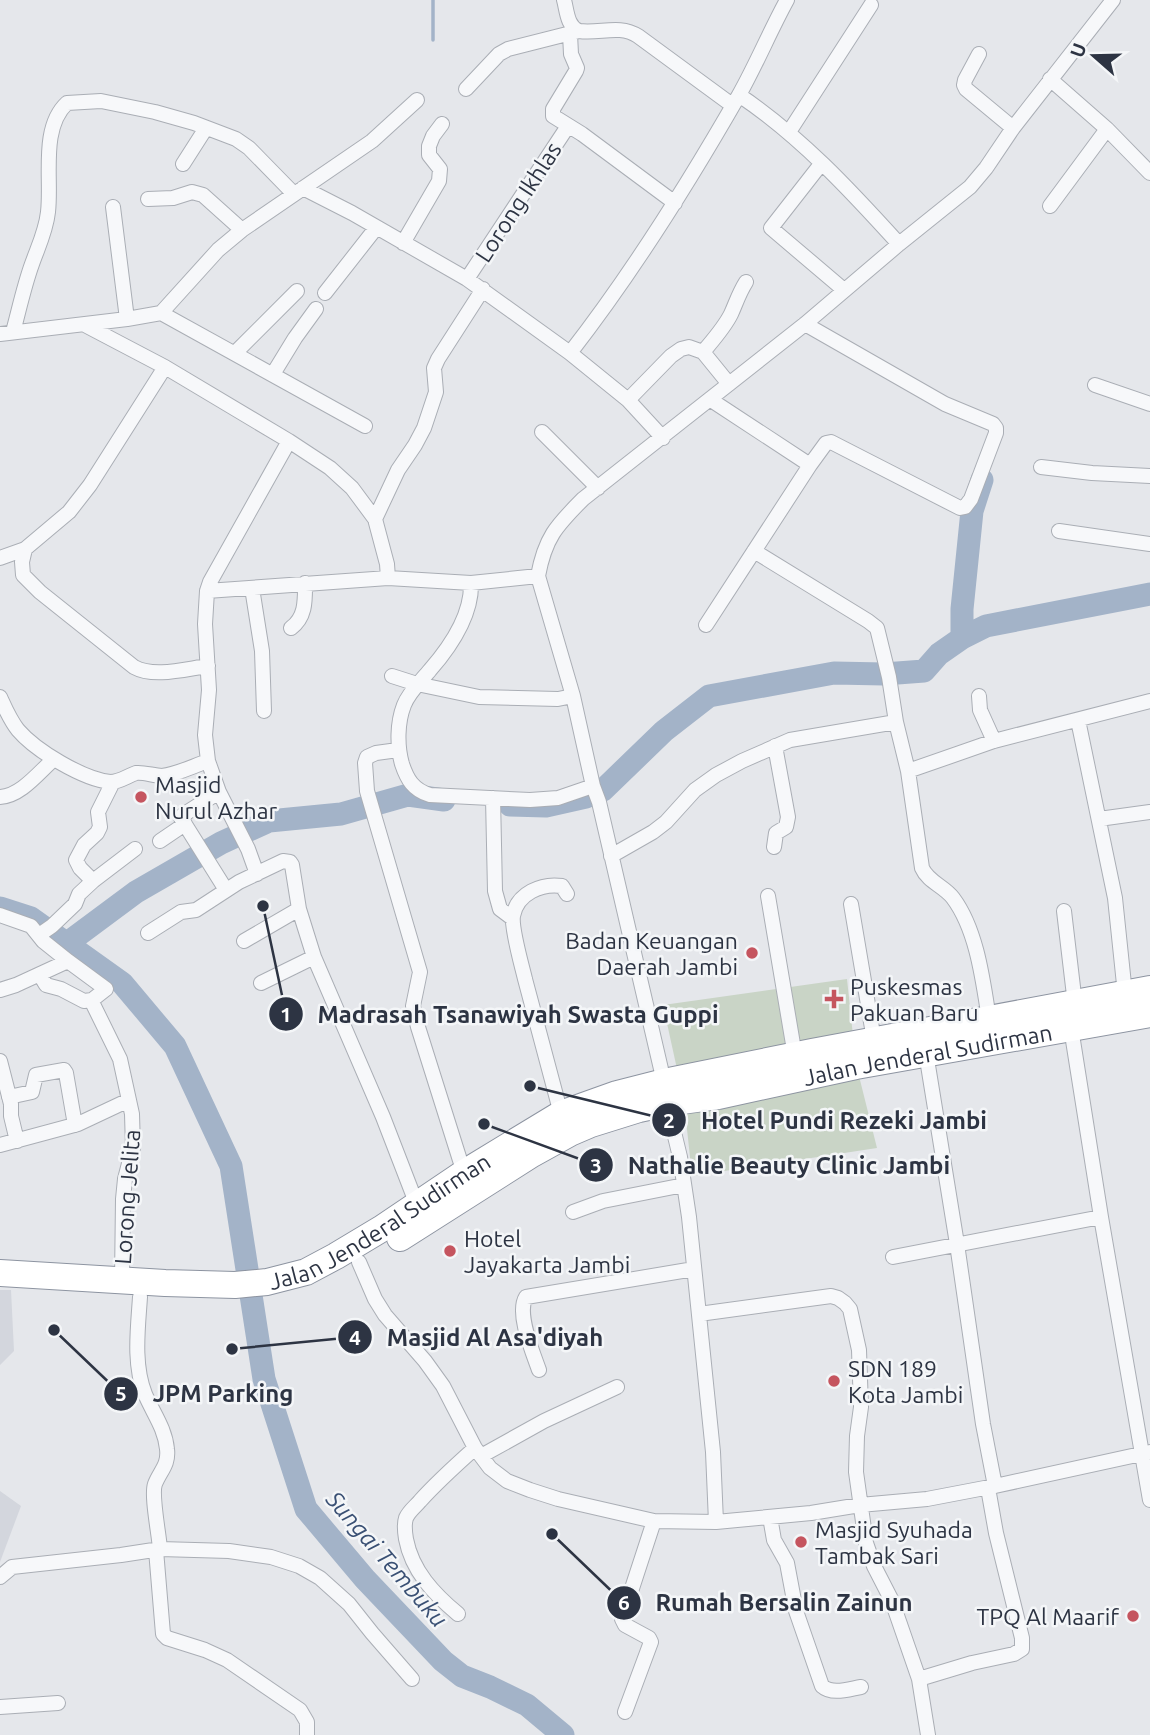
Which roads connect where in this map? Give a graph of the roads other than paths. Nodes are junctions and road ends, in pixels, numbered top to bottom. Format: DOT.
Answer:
graph roads {
  1 [pos="564,0"];
  2 [pos="786,0"];
  3 [pos="1113,0"];
  4 [pos="869,2"];
  5 [pos="575,32"];
  6 [pos="979,54"];
  7 [pos="1050,79"];
  8 [pos="466,89"];
  9 [pos="417,100"];
  10 [pos="736,100"];
  11 [pos="442,124"];
  12 [pos="568,126"];
  13 [pos="206,128"];
  14 [pos="1013,128"];
  15 [pos="1108,129"];
  16 [pos="789,132"];
  17 [pos="183,164"];
  18 [pos="821,164"];
  19 [pos="1150,173"];
  20 [pos="299,191"];
  21 [pos="148,199"];
  22 [pos="675,203"];
  23 [pos="1050,206"];
  24 [pos="113,207"];
  25 [pos="376,228"];
  26 [pos="242,230"];
  27 [pos="403,243"];
  28 [pos="899,244"];
  29 [pos="467,279"];
  30 [pos="746,282"];
  31 [pos="482,289"];
  32 [pos="844,290"];
  33 [pos="297,291"];
  34 [pos="325,293"];
  35 [pos="316,309"];
  36 [pos="161,313"];
  37 [pos="127,320"];
  38 [pos="805,324"];
  39 [pos="85,325"];
  40 [pos="7,333"];
  41 [pos="703,352"];
  42 [pos="235,353"];
  43 [pos="570,353"];
  44 [pos="165,367"];
  45 [pos="273,374"];
  46 [pos="729,384"];
  47 [pos="1095,385"];
  48 [pos="628,400"];
  49 [pos="711,400"];
  50 [pos="1150,404"];
  51 [pos="365,426"];
  52 [pos="542,432"];
  53 [pos="663,438"];
  54 [pos="289,441"];
  55 [pos="810,465"];
  56 [pos="1041,467"];
  57 [pos="1150,476"];
  58 [pos="598,488"];
  59 [pos="375,519"];
  60 [pos="1059,531"];
  61 [pos="1150,544"];
  62 [pos="24,549"];
  63 [pos="754,551"];
  64 [pos="0,558"];
  65 [pos="538,576"];
  66 [pos="388,579"];
  67 [pos="305,583"];
  68 [pos="471,583"];
  69 [pos="252,589"];
  70 [pos="207,591"];
  71 [pos="706,625"];
  72 [pos="291,628"];
  73 [pos="208,666"];
  74 [pos="392,676"];
  75 [pos="417,684"];
  76 [pos="573,696"];
  77 [pos="979,696"];
  78 [pos="0,697"];
  79 [pos="1150,701"];
  80 [pos="264,711"];
  81 [pos="1078,720"];
  82 [pos="896,722"];
  83 [pos="994,741"];
  84 [pos="775,746"];
  85 [pos="398,750"];
  86 [pos="54,759"];
  87 [pos="208,761"];
  88 [pos="908,771"];
  89 [pos="113,782"];
  90 [pos="593,786"];
  91 [pos="219,792"];
  92 [pos="0,797"];
  93 [pos="493,804"];
  94 [pos="1150,812"];
  95 [pos="1099,819"];
  96 [pos="185,824"];
  97 [pos="160,841"];
  98 [pos="774,847"];
  99 [pos="135,849"];
  100 [pos="611,856"];
  101 [pos="257,874"];
  102 [pos="93,881"];
  103 [pos="226,890"];
  104 [pos="568,894"];
  105 [pos="768,896"];
  106 [pos="851,904"];
  107 [pos="299,909"];
  108 [pos="1064,911"];
  109 [pos="0,915"];
  110 [pos="512,918"];
  111 [pos="44,931"];
  112 [pos="149,933"];
  113 [pos="244,940"];
  114 [pos="314,957"];
  115 [pos="68,961"];
  116 [pos="40,975"];
  117 [pos="261,983"];
  118 [pos="0,990"];
  119 [pos="1138,991"];
  120 [pos="92,1000"];
  121 [pos="1150,1014"];
  122 [pos="1073,1016"];
  123 [pos="989,1019"];
  124 [pos="874,1040"];
  125 [pos="926,1053"];
  126 [pos="808,1061"];
  127 [pos="0,1062"];
  128 [pos="666,1092"];
  129 [pos="9,1097"];
  130 [pos="131,1107"];
  131 [pos="561,1114"];
  132 [pos="75,1125"];
  133 [pos="17,1141"];
  134 [pos="0,1145"];
  135 [pos="464,1173"];
  136 [pos="684,1185"];
  137 [pos="417,1205"];
  138 [pos="573,1212"];
  139 [pos="1101,1217"];
  140 [pos="386,1236"];
  141 [pos="957,1244"];
  142 [pos="893,1257"];
  143 [pos="359,1262"];
  144 [pos="694,1269"];
  145 [pos="0,1273"];
  146 [pos="0,1289"];
  147 [pos="131,1289"];
  148 [pos="267,1291"];
  149 [pos="699,1314"];
  150 [pos="539,1370"];
  151 [pos="617,1387"];
  152 [pos="478,1452"];
  153 [pos="1146,1453"];
  154 [pos="991,1487"];
  155 [pos="1150,1500"];
  156 [pos="860,1505"];
  157 [pos="770,1517"];
  158 [pos="654,1521"];
  159 [pos="716,1522"];
  160 [pos="158,1549"];
  161 [pos="0,1577"];
  162 [pos="458,1614"];
  163 [pos="412,1679"];
  164 [pos="919,1679"];
  165 [pos="860,1687"];
  166 [pos="58,1703"];
  167 [pos="0,1707"];
  168 [pos="625,1712"];
  169 [pos="307,1735"];
  170 [pos="928,1735"];
  1 -- 5 [label="street"];
  2 -- 10 [label="street"];
  3 -- 7 [label="street"];
  4 -- 16 [label="street"];
  5 -- 8 [label="street"];
  5 -- 10 [label="street"];
  5 -- 12 [label="street"];
  6 -- 14 [label="street"];
  7 -- 14 [label="street"];
  7 -- 15 [label="street"];
  9 -- 20 [label="street"];
  10 -- 16 [label="street"];
  10 -- 22 [label="street"];
  11 -- 27 [label="street"];
  12 -- 22 [label="street"];
  12 -- 29 [label="street, Lorong Ikhlas"];
  13 -- 17 [label="street"];
  13 -- 20 [label="street"];
  13 -- 40 [label="street"];
  14 -- 28 [label="street"];
  15 -- 19 [label="street"];
  15 -- 23 [label="street"];
  16 -- 18 [label="street"];
  18 -- 28 [label="street"];
  18 -- 32 [label="street"];
  20 -- 25 [label="street"];
  20 -- 26 [label="street"];
  21 -- 26 [label="street"];
  22 -- 43 [label="street"];
  24 -- 37 [label="street"];
  25 -- 27 [label="street"];
  25 -- 34 [label="street"];
  26 -- 36 [label="street"];
  27 -- 29 [label="street"];
  28 -- 32 [label="street"];
  29 -- 31 [label="street"];
  30 -- 41 [label="street"];
  31 -- 43 [label="street"];
  31 -- 59 [label="street"];
  32 -- 38 [label="street"];
  33 -- 42 [label="street"];
  35 -- 45 [label="street"];
  36 -- 37 [label="street"];
  36 -- 42 [label="street"];
  37 -- 39 [label="street"];
  38 -- 46 [label="street"];
  38 -- 55 [label="street"];
  39 -- 40 [label="street"];
  39 -- 44 [label="street"];
  41 -- 46 [label="street"];
  41 -- 48 [label="street"];
  42 -- 45 [label="street"];
  43 -- 48 [label="street"];
  44 -- 54 [label="street"];
  44 -- 62 [label="street"];
  45 -- 51 [label="street"];
  46 -- 49 [label="street"];
  47 -- 50 [label="street"];
  48 -- 53 [label="street"];
  49 -- 53 [label="street"];
  49 -- 55 [label="street"];
  52 -- 58 [label="street"];
  53 -- 58 [label="street"];
  54 -- 59 [label="street"];
  54 -- 70 [label="street"];
  55 -- 63 [label="street"];
  56 -- 57 [label="street"];
  58 -- 65 [label="street"];
  59 -- 66 [label="street"];
  60 -- 61 [label="street"];
  62 -- 64 [label="street"];
  62 -- 73 [label="street"];
  63 -- 71 [label="street"];
  63 -- 82 [label="street"];
  65 -- 68 [label="street"];
  65 -- 76 [label="street"];
  66 -- 67 [label="street"];
  66 -- 68 [label="street"];
  67 -- 69 [label="street"];
  67 -- 72 [label="street"];
  68 -- 75 [label="street"];
  69 -- 70 [label="street"];
  69 -- 80 [label="street"];
  70 -- 73 [label="street"];
  73 -- 87 [label="street"];
  74 -- 75 [label="street"];
  75 -- 76 [label="street"];
  75 -- 85 [label="street"];
  76 -- 90 [label="street"];
  77 -- 83 [label="street"];
  78 -- 86 [label="street"];
  79 -- 81 [label="street"];
  81 -- 83 [label="street"];
  81 -- 95 [label="street"];
  82 -- 84 [label="street"];
  82 -- 88 [label="street"];
  83 -- 88 [label="street"];
  84 -- 98 [label="street"];
  84 -- 100 [label="street"];
  85 -- 93 [label="street"];
  85 -- 135 [label="street"];
  86 -- 89 [label="street"];
  86 -- 92 [label="street"];
  87 -- 89 [label="street"];
  87 -- 91 [label="street"];
  88 -- 123 [label="street"];
  89 -- 102 [label="street"];
  90 -- 93 [label="street"];
  90 -- 100 [label="street"];
  91 -- 96 [label="street"];
  91 -- 101 [label="street"];
  93 -- 110 [label="street"];
  94 -- 95 [label="street"];
  95 -- 119 [label="street"];
  96 -- 97 [label="street"];
  96 -- 103 [label="street"];
  99 -- 102 [label="street"];
  100 -- 128 [label="street"];
  101 -- 103 [label="street"];
  101 -- 107 [label="street"];
  102 -- 111 [label="street"];
  103 -- 112 [label="street"];
  104 -- 110 [label="street"];
  105 -- 126 [label="street"];
  106 -- 124 [label="street"];
  107 -- 113 [label="street"];
  107 -- 114 [label="street"];
  108 -- 122 [label="street"];
  109 -- 111 [label="street"];
  110 -- 131 [label="street"];
  111 -- 115 [label="street"];
  114 -- 117 [label="street"];
  114 -- 137 [label="street"];
  115 -- 116 [label="street"];
  115 -- 120 [label="street"];
  116 -- 118 [label="street"];
  116 -- 120 [label="street"];
  119 -- 122 [label="highway, Jalan Jenderal Sudirman"];
  120 -- 130 [label="street"];
  121 -- 122 [label="highway, Jalan Jenderal Sudirman"];
  122 -- 123 [label="highway, Jalan Jenderal Sudirman"];
  122 -- 125 [label="highway, Jalan Jenderal Sudirman"];
  122 -- 139 [label="street"];
  123 -- 124 [label="highway, Jalan Jenderal Sudirman"];
  124 -- 126 [label="highway, Jalan Jenderal Sudirman"];
  125 -- 126 [label="highway, Jalan Jenderal Sudirman"];
  125 -- 141 [label="street"];
  126 -- 128 [label="highway, Jalan Jenderal Sudirman"];
  127 -- 129 [label="street"];
  128 -- 131 [label="highway, Jalan Jenderal Sudirman"];
  128 -- 136 [label="street"];
  128 -- 140 [label="highway, Jalan Jenderal Sudirman"];
  129 -- 132 [label="street"];
  129 -- 133 [label="street"];
  130 -- 132 [label="street, Lorong Jelita"];
  130 -- 147 [label="street, Lorong Jelita"];
  131 -- 135 [label="highway, Jalan Jenderal Sudirman"];
  132 -- 133 [label="street, Lorong Jelita"];
  133 -- 134 [label="street, Lorong Jelita"];
  135 -- 137 [label="highway, Jalan Jenderal Sudirman"];
  136 -- 138 [label="street"];
  136 -- 144 [label="street"];
  137 -- 140 [label="highway, Jalan Jenderal Sudirman"];
  139 -- 141 [label="street"];
  139 -- 153 [label="street"];
  140 -- 143 [label="highway, Jalan Jenderal Sudirman"];
  140 -- 148 [label="highway, Jalan Jenderal Sudirman"];
  141 -- 142 [label="street"];
  141 -- 154 [label="street"];
  143 -- 148 [label="highway, Jalan Jenderal Sudirman"];
  143 -- 152 [label="street"];
  144 -- 149 [label="street"];
  144 -- 150 [label="street"];
  145 -- 147 [label="highway, Jalan Jenderal Sudirman"];
  146 -- 147 [label="highway, Jalan Jenderal Sudirman"];
  147 -- 148 [label="highway, Jalan Jenderal Sudirman"];
  147 -- 160 [label="street, Lorong Jelita"];
  149 -- 156 [label="street"];
  149 -- 159 [label="street"];
  151 -- 152 [label="street"];
  152 -- 158 [label="street"];
  152 -- 162 [label="street"];
  153 -- 154 [label="street"];
  153 -- 155 [label="street"];
  154 -- 156 [label="street"];
  154 -- 164 [label="street"];
  156 -- 157 [label="street"];
  156 -- 164 [label="street"];
  157 -- 159 [label="street"];
  157 -- 165 [label="street"];
  158 -- 159 [label="street"];
  158 -- 168 [label="street"];
  160 -- 161 [label="street"];
  160 -- 163 [label="street"];
  160 -- 169 [label="street, Lorong Jelita"];
  164 -- 170 [label="street"];
  166 -- 167 [label="street"];
}
